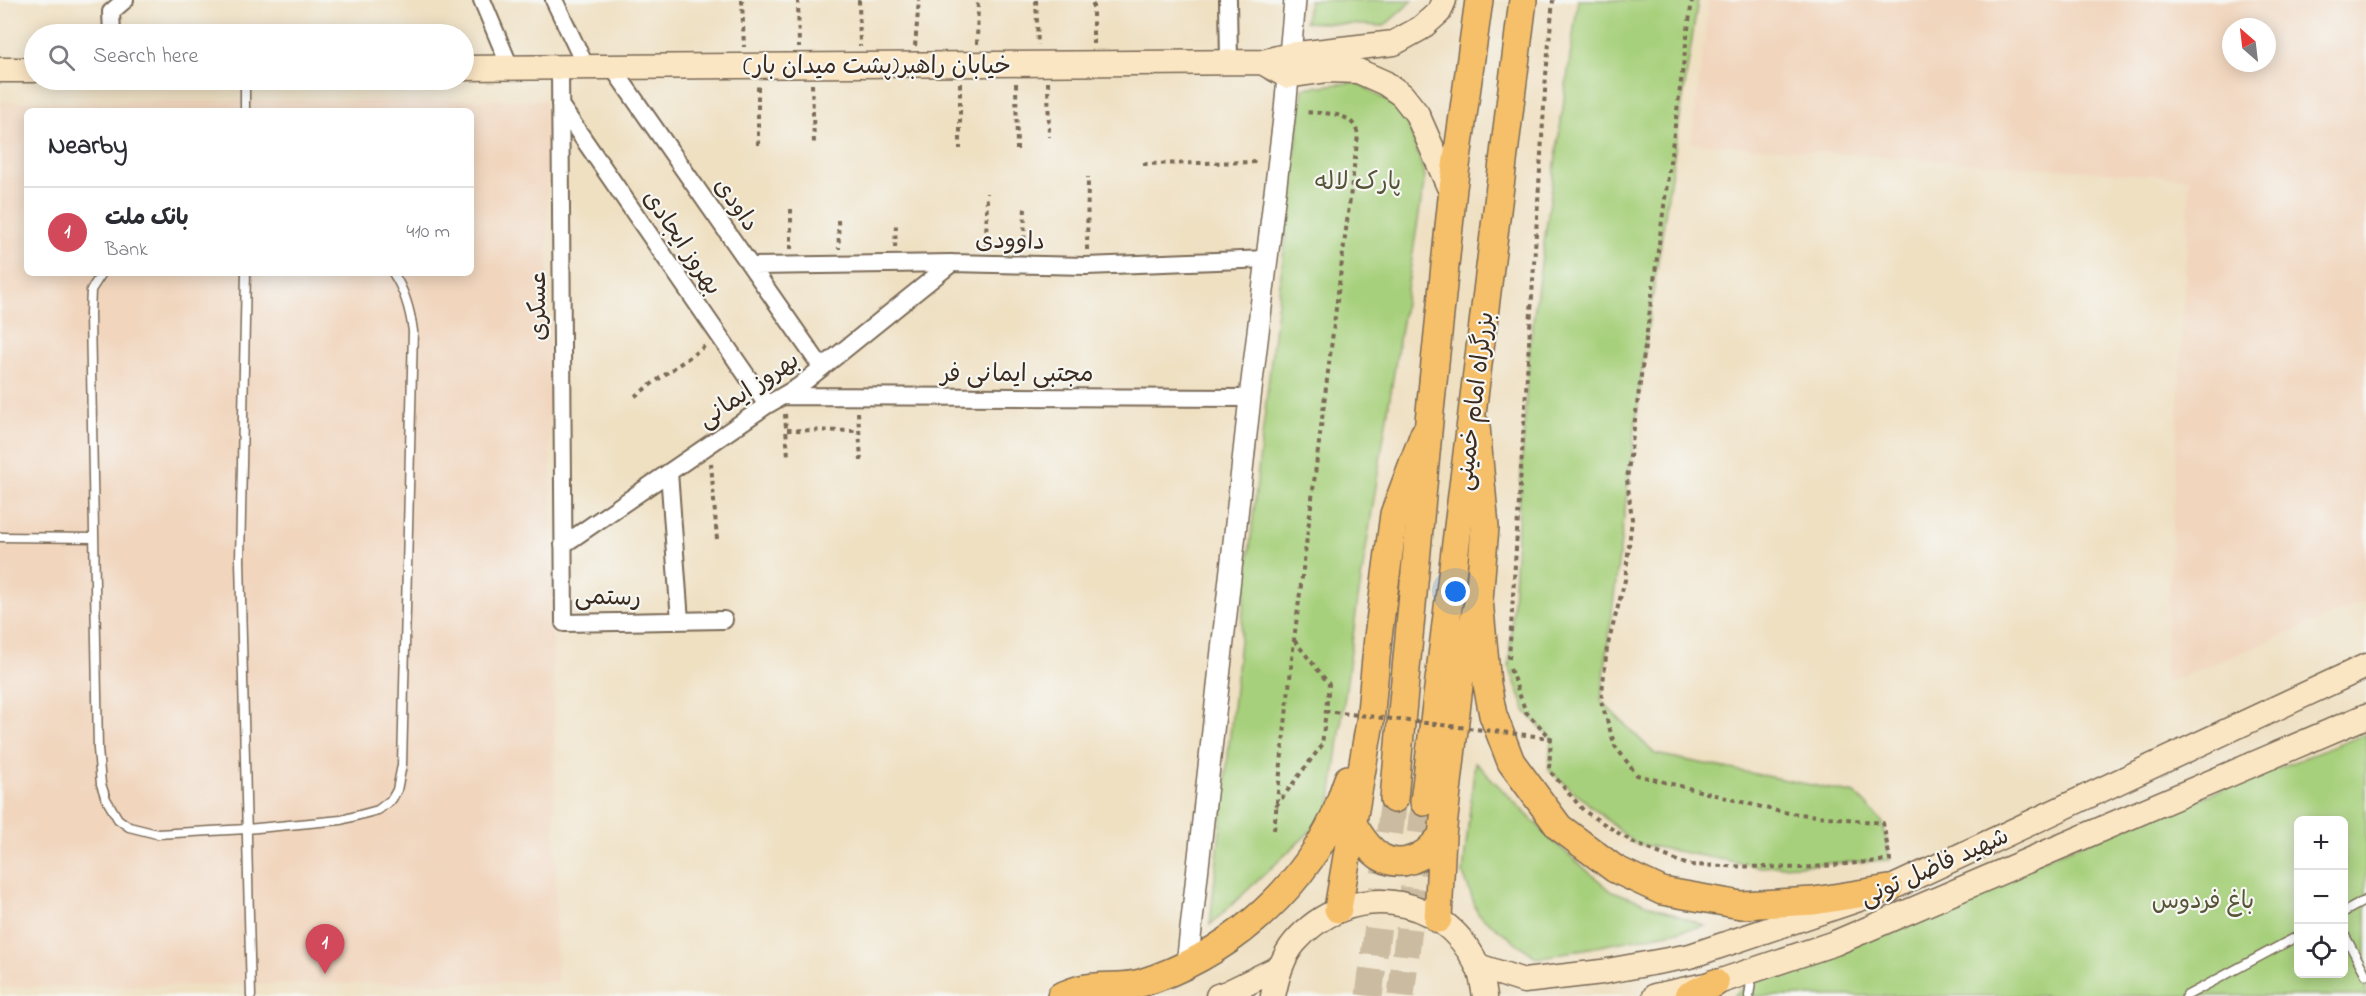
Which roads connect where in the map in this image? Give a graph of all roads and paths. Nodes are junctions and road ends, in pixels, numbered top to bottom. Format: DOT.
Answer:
graph roads {
  1 [pos="125,0"];
  2 [pos="482,0"];
  3 [pos="554,0"];
  4 [pos="742,0"];
  5 [pos="798,0"];
  6 [pos="859,0"];
  7 [pos="919,0"];
  8 [pos="978,0"];
  9 [pos="1036,0"];
  10 [pos="1093,0"];
  11 [pos="1228,0"];
  12 [pos="1295,0"];
  13 [pos="1444,0"];
  14 [pos="1479,0"];
  15 [pos="1523,0"];
  16 [pos="1553,0"];
  17 [pos="1692,0"];
  18 [pos="111,6"];
  19 [pos="112,24"];
  20 [pos="1229,62"];
  21 [pos="1093,63"];
  22 [pos="914,64"];
  23 [pos="968,64"];
  24 [pos="1034,64"];
  25 [pos="805,65"];
  26 [pos="861,65"];
  27 [pos="1288,65"];
  28 [pos="752,66"];
  29 [pos="510,67"];
  30 [pos="586,67"];
  31 [pos="612,67"];
  32 [pos="474,68"];
  33 [pos="560,68"];
  34 [pos="0,70"];
  35 [pos="24,70"];
  36 [pos="245,90"];
  37 [pos="560,105"];
  38 [pos="245,108"];
  39 [pos="1286,110"];
  40 [pos="1049,137"];
  41 [pos="814,143"];
  42 [pos="758,145"];
  43 [pos="960,149"];
  44 [pos="1017,150"];
  45 [pos="1280,161"];
  46 [pos="1143,164"];
  47 [pos="1088,177"];
  48 [pos="987,194"];
  49 [pos="1453,196"];
  50 [pos="1025,204"];
  51 [pos="791,209"];
  52 [pos="838,220"];
  53 [pos="1268,259"];
  54 [pos="952,263"];
  55 [pos="839,264"];
  56 [pos="985,264"];
  57 [pos="1024,264"];
  58 [pos="791,265"];
  59 [pos="751,266"];
  60 [pos="1086,266"];
  61 [pos="100,276"];
  62 [pos="246,276"];
  63 [pos="395,276"];
  64 [pos="718,336"];
  65 [pos="822,368"];
  66 [pos="635,396"];
  67 [pos="784,396"];
  68 [pos="857,396"];
  69 [pos="1250,398"];
  70 [pos="1474,401"];
  71 [pos="767,405"];
  72 [pos="1429,421"];
  73 [pos="787,430"];
  74 [pos="860,431"];
  75 [pos="710,444"];
  76 [pos="789,456"];
  77 [pos="861,461"];
  78 [pos="669,472"];
  79 [pos="0,537"];
  80 [pos="94,538"];
  81 [pos="717,538"];
  82 [pos="562,544"];
  83 [pos="1479,600"];
  84 [pos="724,620"];
  85 [pos="680,621"];
  86 [pos="1294,640"];
  87 [pos="2366,666"];
  88 [pos="1324,711"];
  89 [pos="2366,716"];
  90 [pos="1370,722"];
  91 [pos="1551,738"];
  92 [pos="1394,799"];
  93 [pos="1424,802"];
  94 [pos="1276,806"];
  95 [pos="1353,824"];
  96 [pos="248,829"];
  97 [pos="1274,830"];
  98 [pos="1442,836"];
  99 [pos="1889,889"];
  100 [pos="2366,900"];
  101 [pos="1338,909"];
  102 [pos="2348,909"];
  103 [pos="1438,919"];
  104 [pos="2294,938"];
  105 [pos="2348,943"];
  106 [pos="1186,965"];
  107 [pos="1478,966"];
  108 [pos="1280,967"];
  109 [pos="1753,971"];
  110 [pos="2366,975"];
  111 [pos="1715,983"];
  112 [pos="1546,987"];
  113 [pos="251,996"];
  114 [pos="1060,996"];
  115 [pos="1218,996"];
  116 [pos="1273,996"];
  117 [pos="1485,996"];
  118 [pos="1655,996"];
  119 [pos="1688,996"];
  120 [pos="1749,996"];
  121 [pos="2186,996"];
  1 -- 18 [label="street"];
  2 -- 29 [label="street"];
  3 -- 30 [label="street"];
  4 -- 28 [label="path"];
  5 -- 25 [label="path"];
  6 -- 26 [label="path"];
  7 -- 22 [label="path"];
  8 -- 23 [label="path"];
  9 -- 24 [label="path"];
  10 -- 21 [label="path"];
  11 -- 20 [label="street"];
  12 -- 27 [label="street"];
  13 -- 27 [label="main road"];
  14 -- 49 [label="main road, بزرگراه امام خمینی"];
  15 -- 70 [label="main road, بزرگراه امام خمینی"];
  16 -- 91 [label="path"];
  17 -- 91 [label="path"];
  18 -- 19 [label="street"];
  20 -- 21 [label="main road, خیابان راهبر(پشت میدان بار)"];
  20 -- 27 [label="main road, خیابان راهبر(پشت میدان بار)"];
  21 -- 24 [label="main road, خیابان راهبر(پشت میدان بار)"];
  22 -- 23 [label="main road, خیابان راهبر(پشت میدان بار)"];
  22 -- 26 [label="main road, خیابان راهبر(پشت میدان بار)"];
  23 -- 24 [label="main road, خیابان راهبر(پشت میدان بار)"];
  23 -- 43 [label="path"];
  24 -- 40 [label="path"];
  24 -- 44 [label="path"];
  25 -- 26 [label="main road, خیابان راهبر(پشت میدان بار)"];
  25 -- 28 [label="main road, خیابان راهبر(پشت میدان بار)"];
  25 -- 41 [label="path"];
  27 -- 39 [label="street"];
  27 -- 49 [label="main road"];
  28 -- 31 [label="main road, خیابان راهبر(پشت میدان بار)"];
  28 -- 42 [label="path"];
  29 -- 32 [label="main road, خیابان راهبر(پشت میدان بار)"];
  29 -- 33 [label="main road, خیابان راهبر(پشت میدان بار)"];
  30 -- 31 [label="main road, خیابان راهبر(پشت میدان بار)"];
  30 -- 33 [label="main road, خیابان راهبر(پشت میدان بار)"];
  31 -- 59 [label="street, داودی"];
  33 -- 37 [label="street, عسکری"];
  34 -- 35 [label="main road"];
  36 -- 38 [label="lane"];
  37 -- 64 [label="street, بهروز ایجادی"];
  37 -- 82 [label="street, عسکری"];
  39 -- 45 [label="street"];
  39 -- 86 [label="path"];
  45 -- 46 [label="path"];
  45 -- 53 [label="street"];
  47 -- 60 [label="path"];
  48 -- 56 [label="path"];
  49 -- 72 [label="main road, بزرگراه امام خمینی"];
  50 -- 57 [label="path"];
  51 -- 58 [label="path"];
  52 -- 55 [label="path"];
  53 -- 60 [label="street, داوودی"];
  53 -- 69 [label="street"];
  54 -- 55 [label="street, داوودی"];
  54 -- 56 [label="street, داوودی"];
  54 -- 65 [label="street, بهروز ایمانی"];
  55 -- 58 [label="street, داوودی"];
  56 -- 57 [label="street, داوودی"];
  57 -- 60 [label="street, داوودی"];
  58 -- 59 [label="street, داوودی"];
  59 -- 65 [label="street, داودی"];
  61 -- 80 [label="lane"];
  62 -- 96 [label="lane"];
  63 -- 96 [label="lane"];
  64 -- 66 [label="path"];
  64 -- 71 [label="street, بهروز ایجادی"];
  65 -- 67 [label="street, بهروز ایمانی"];
  67 -- 68 [label="street, مجتبی ایمانی فر"];
  67 -- 71 [label="street, بهروز ایمانی"];
  67 -- 73 [label="path"];
  68 -- 69 [label="street, مجتبی ایمانی فر"];
  68 -- 74 [label="path"];
  69 -- 106 [label="street"];
  70 -- 83 [label="main road"];
  70 -- 93 [label="main road, بزرگراه امام خمینی"];
  71 -- 75 [label="street, بهروز ایمانی"];
  72 -- 90 [label="main road"];
  72 -- 92 [label="main road, بزرگراه امام خمینی"];
  73 -- 74 [label="path"];
  73 -- 76 [label="path"];
  74 -- 77 [label="path"];
  75 -- 78 [label="street, بهروز ایمانی"];
  75 -- 81 [label="path"];
  78 -- 82 [label="street, بهروز ایمانی"];
  78 -- 85 [label="street"];
  79 -- 80 [label="lane"];
  80 -- 96 [label="lane"];
  82 -- 85 [label="street, رستمی"];
  83 -- 98 [label="main road"];
  83 -- 99 [label="main road"];
  84 -- 85 [label="street, رستمی"];
  86 -- 88 [label="path"];
  86 -- 94 [label="path"];
  87 -- 99 [label="main road, شهید فاضل تونی"];
  88 -- 91 [label="path, bridge"];
  88 -- 94 [label="path"];
  89 -- 109 [label="main road, شهید فاضل تونی"];
  90 -- 95 [label="main road"];
  90 -- 106 [label="main road"];
  94 -- 97 [label="path"];
  95 -- 98 [label="main road"];
  95 -- 101 [label="main road"];
  96 -- 113 [label="lane"];
  98 -- 103 [label="main road"];
  99 -- 112 [label="main road, شهید فاضل تونی"];
  100 -- 102 [label="lane"];
  101 -- 103 [label="main road"];
  101 -- 108 [label="main road"];
  103 -- 107 [label="main road"];
  104 -- 121 [label="lane"];
  105 -- 110 [label="lane"];
  106 -- 114 [label="main road"];
  107 -- 112 [label="main road, شهید فاضل تونی"];
  107 -- 117 [label="main road"];
  108 -- 115 [label="main road"];
  108 -- 116 [label="main road"];
  109 -- 111 [label="main road, شهید فاضل تونی"];
  109 -- 120 [label="lane"];
  111 -- 118 [label="main road, شهید فاضل تونی"];
  111 -- 119 [label="main road"];
}
